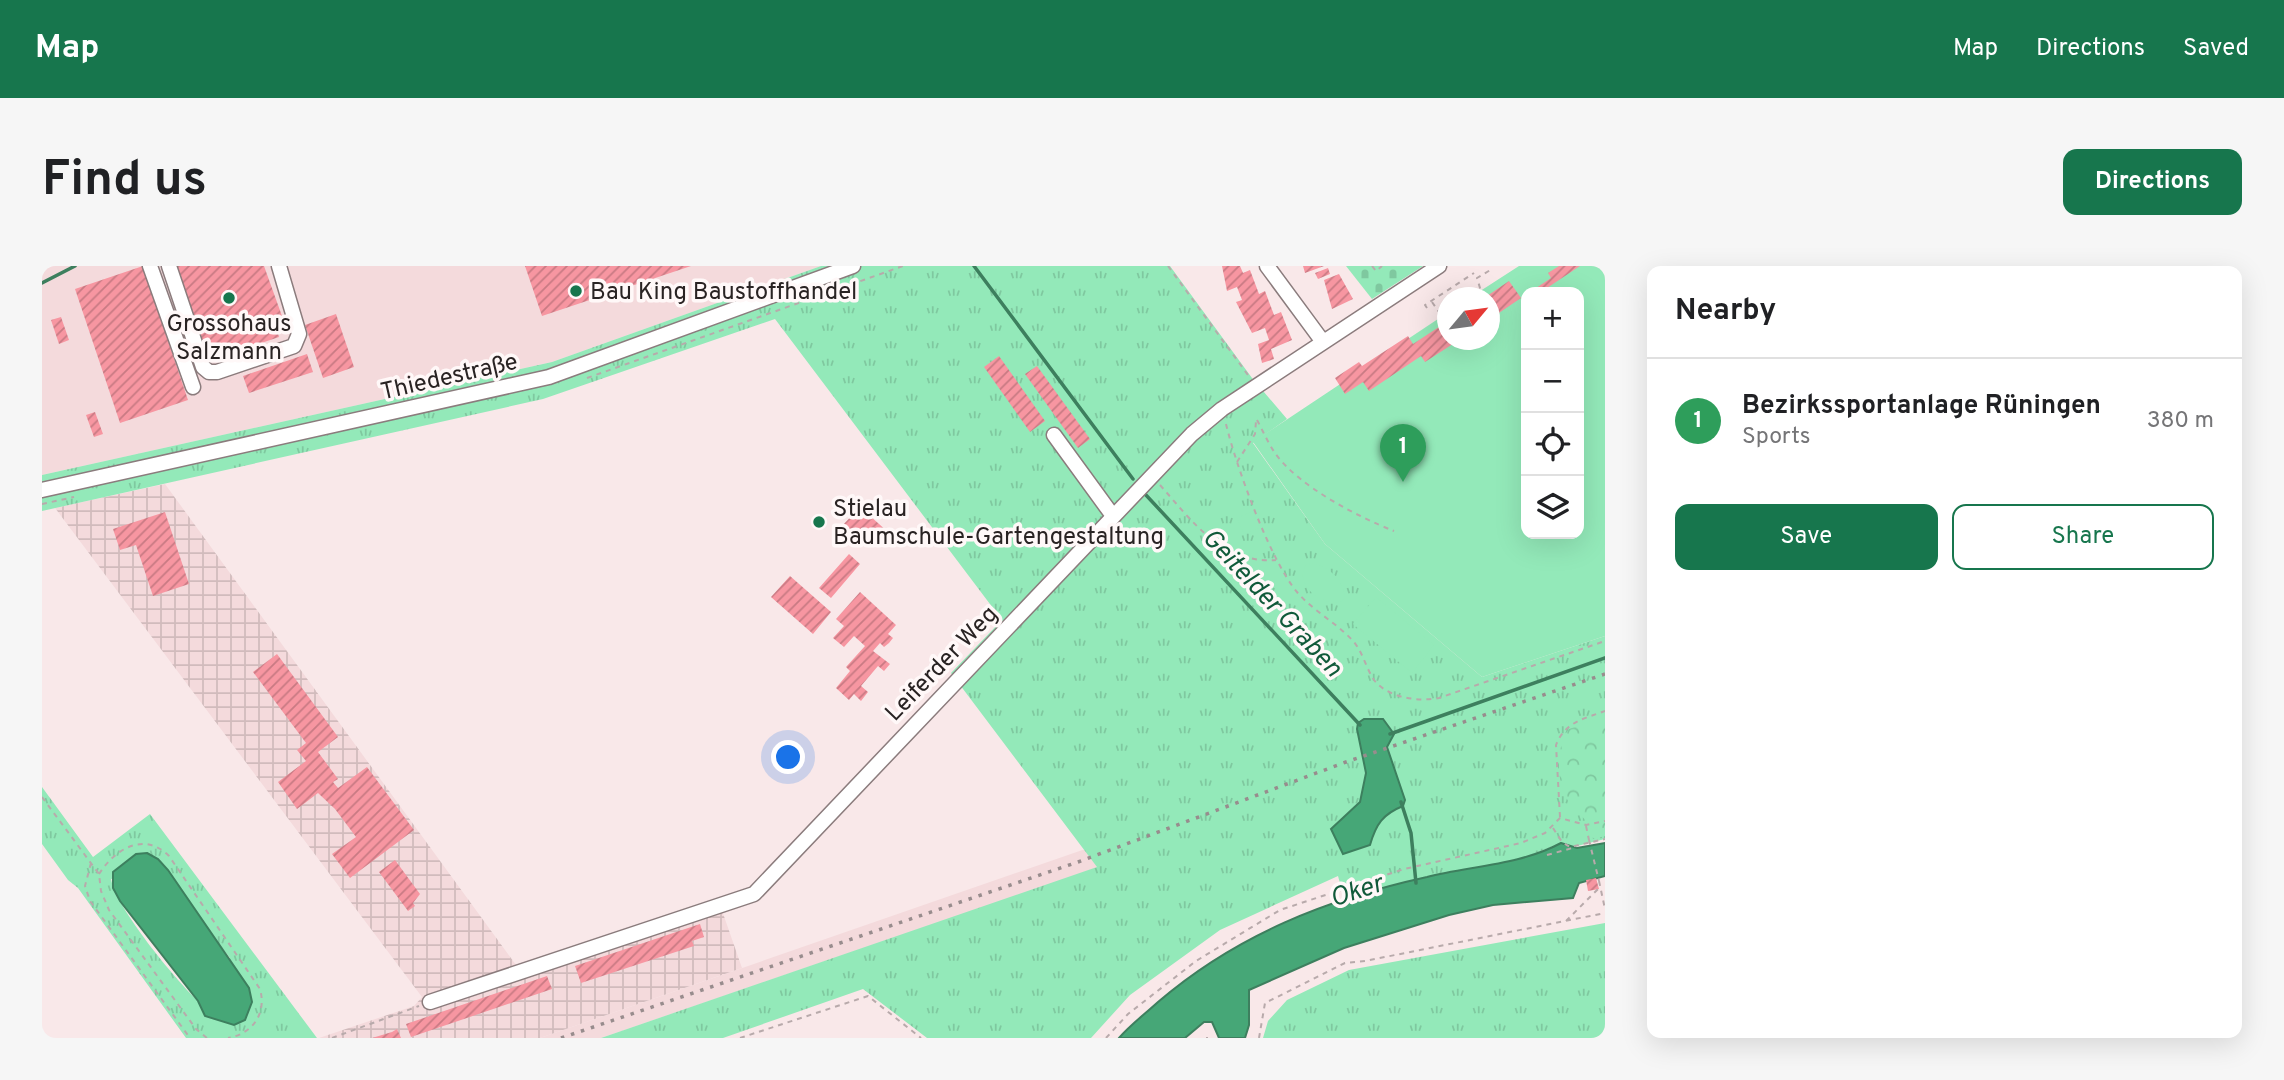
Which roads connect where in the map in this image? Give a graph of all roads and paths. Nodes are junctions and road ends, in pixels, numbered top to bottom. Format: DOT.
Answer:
graph roads {
  1 [pos="150,266"];
  2 [pos="169,266"];
  3 [pos="279,266"];
  4 [pos="853,266"];
  5 [pos="1168,266"];
  6 [pos="1267,266"];
  7 [pos="1372,266"];
  8 [pos="1382,266"];
  9 [pos="1439,266"];
  10 [pos="1492,269"];
  11 [pos="1474,273"];
  12 [pos="1480,287"];
  13 [pos="1432,301"];
  14 [pos="1427,308"];
  15 [pos="1437,308"];
  16 [pos="1323,342"];
  17 [pos="1256,386"];
  18 [pos="192,387"];
  19 [pos="1222,409"];
  20 [pos="1054,435"];
  21 [pos="1237,463"];
  22 [pos="1151,476"];
  23 [pos="42,490"];
  24 [pos="1113,516"];
  25 [pos="1394,531"];
  26 [pos="1278,560"];
  27 [pos="1605,642"];
  28 [pos="1605,711"];
  29 [pos="42,797"];
  30 [pos="1560,818"];
  31 [pos="1605,821"];
  32 [pos="1586,825"];
  33 [pos="1553,827"];
  34 [pos="1605,839"];
  35 [pos="1577,847"];
  36 [pos="1547,855"];
  37 [pos="92,862"];
  38 [pos="99,874"];
  39 [pos="1600,887"];
  40 [pos="1605,911"];
  41 [pos="1566,921"];
  42 [pos="430,1003"];
  43 [pos="190,1038"];
  44 [pos="207,1038"];
  45 [pos="228,1038"];
  46 [pos="332,1038"];
  47 [pos="740,1038"];
  48 [pos="921,1038"];
  49 [pos="1106,1038"];
  50 [pos="1259,1038"];
  1 -- 18 [label="street"];
  2 -- 3 [label="street"];
  4 -- 23 [label="street, Thiedestraße"];
  5 -- 17 [label="path"];
  6 -- 16 [label="street"];
  7 -- 8 [label="path"];
  9 -- 16 [label="street, Leiferder Weg"];
  10 -- 12 [label="path"];
  11 -- 13 [label="path"];
  13 -- 14 [label="path"];
  13 -- 15 [label="path"];
  16 -- 17 [label="street, Leiferder Weg"];
  17 -- 19 [label="street, Leiferder Weg"];
  19 -- 21 [label="path"];
  19 -- 22 [label="street, Leiferder Weg"];
  20 -- 24 [label="street"];
  21 -- 25 [label="path"];
  21 -- 26 [label="path"];
  22 -- 24 [label="street, Leiferder Weg"];
  22 -- 26 [label="path"];
  24 -- 42 [label="street, Leiferder Weg"];
  26 -- 27 [label="path"];
  28 -- 30 [label="path"];
  29 -- 37 [label="path"];
  30 -- 32 [label="path"];
  30 -- 33 [label="path"];
  31 -- 32 [label="path"];
  32 -- 39 [label="path, bridge"];
  33 -- 34 [label="path"];
  33 -- 49 [label="path"];
  35 -- 36 [label="path"];
  37 -- 38 [label="path"];
  37 -- 43 [label="path"];
  38 -- 44 [label="path"];
  38 -- 45 [label="path"];
  39 -- 40 [label="path"];
  39 -- 41 [label="path"];
  40 -- 41 [label="path"];
  41 -- 50 [label="path"];
  42 -- 46 [label="path"];
  47 -- 48 [label="path"];
}
